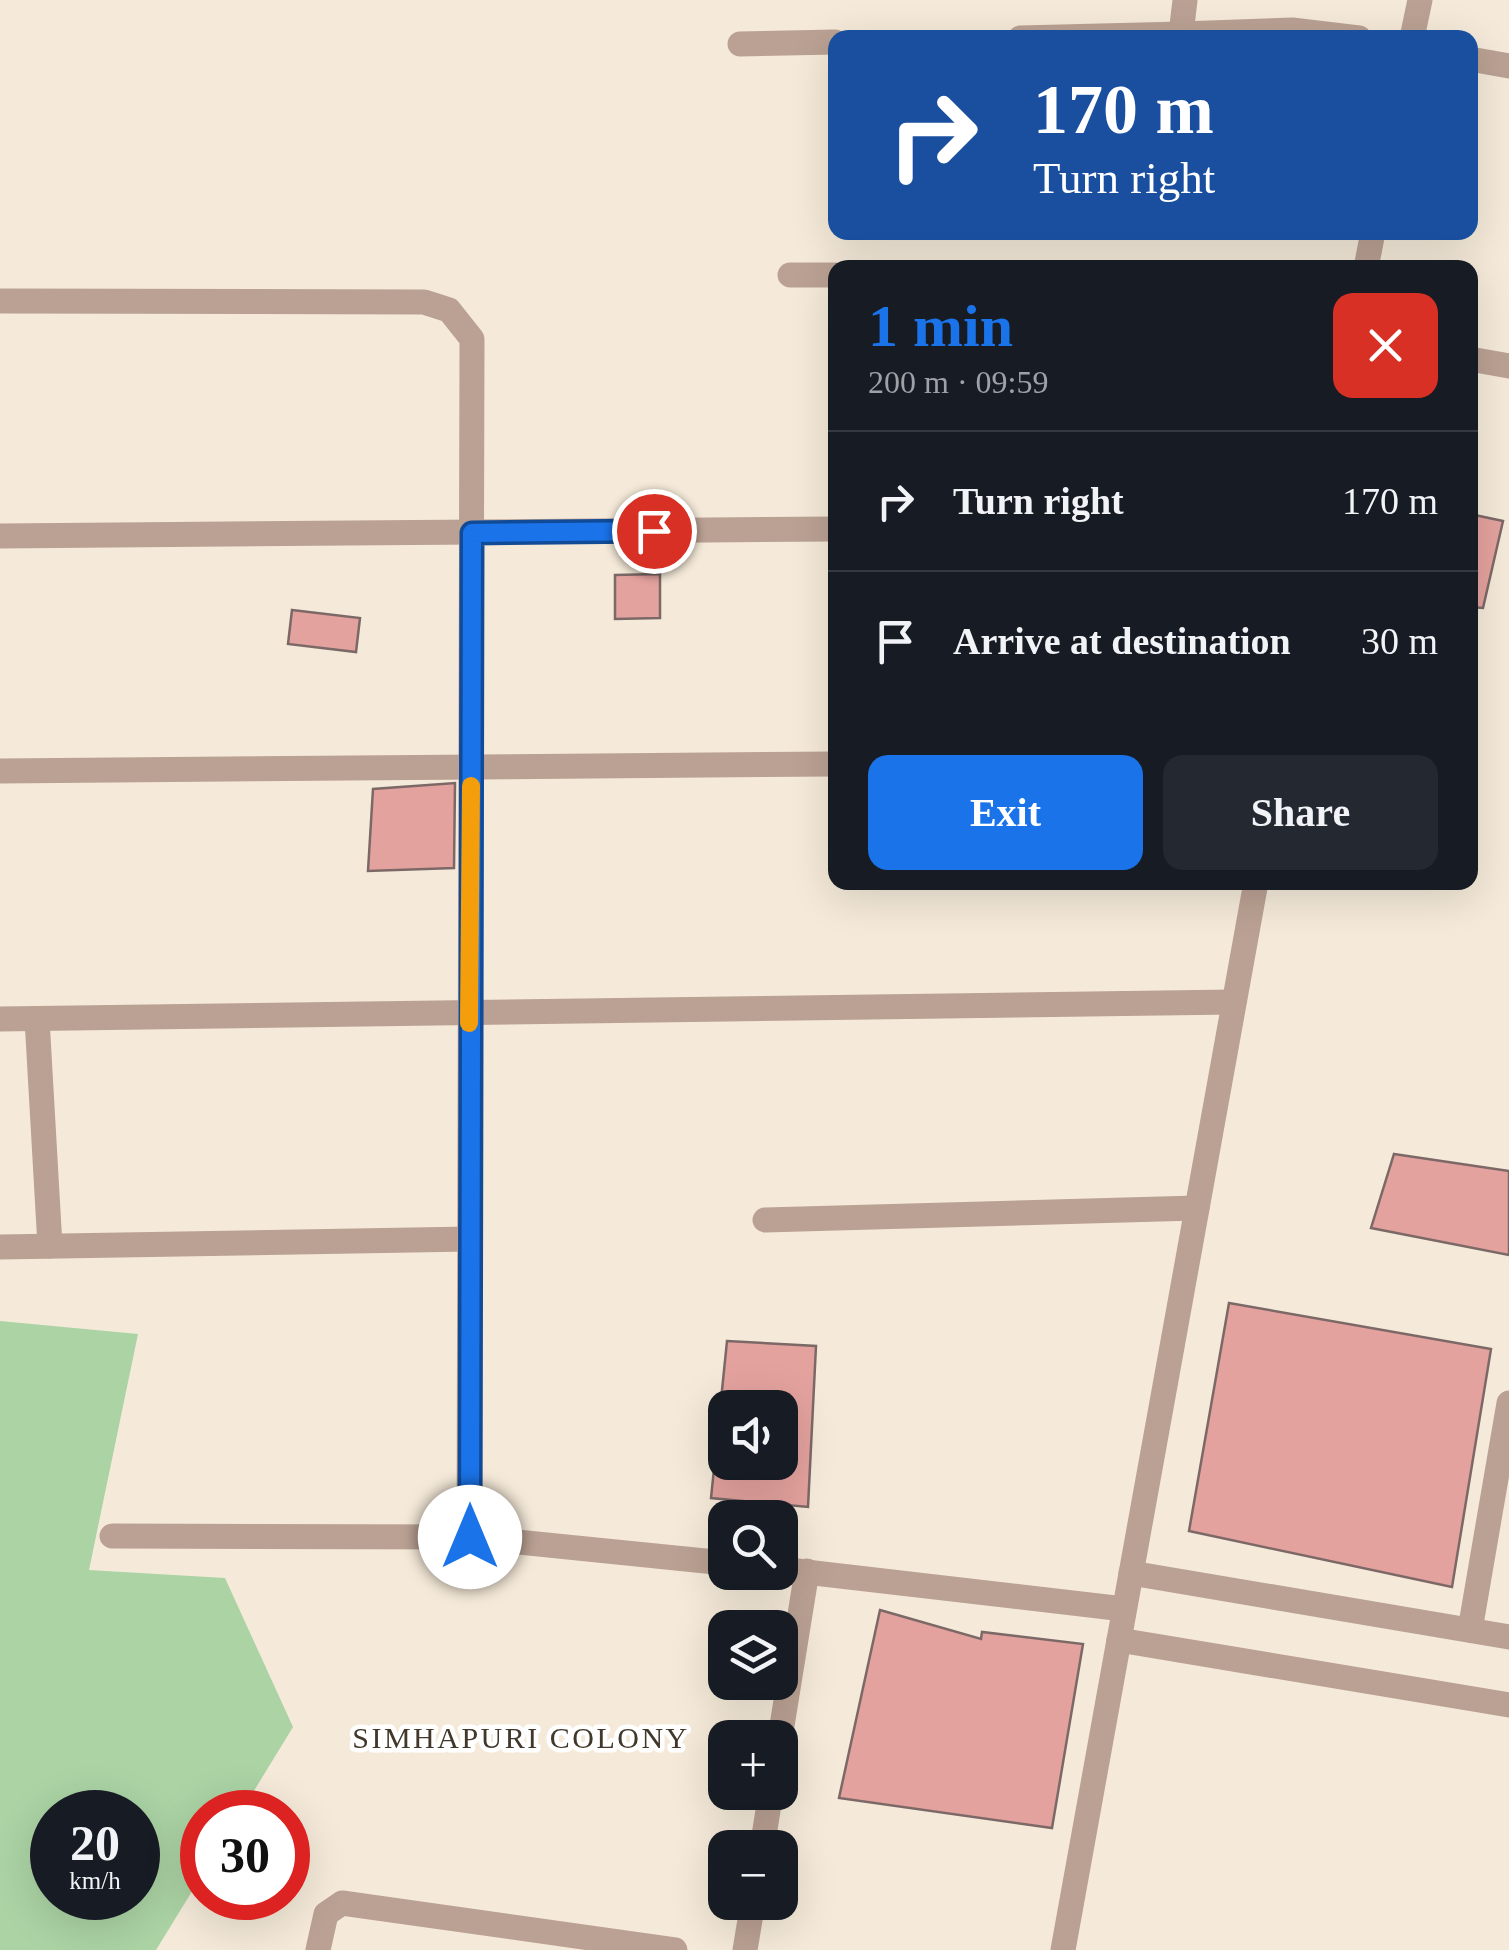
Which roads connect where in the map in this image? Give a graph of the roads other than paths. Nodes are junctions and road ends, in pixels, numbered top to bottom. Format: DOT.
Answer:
graph roads {
  1 [pos="1185,0"];
  2 [pos="1420,0"];
  3 [pos="1181,30"];
  4 [pos="1414,30"];
  5 [pos="828,42"];
  6 [pos="740,44"];
  7 [pos="1478,60"];
  8 [pos="1509,66"];
  9 [pos="790,275"];
  10 [pos="828,275"];
  11 [pos="0,302"];
  12 [pos="1478,360"];
  13 [pos="1509,366"];
  14 [pos="828,530"];
  15 [pos="472,533"];
  16 [pos="0,536"];
  17 [pos="828,764"];
  18 [pos="472,767"];
  19 [pos="0,771"];
  20 [pos="1255,890"];
  21 [pos="1234,1002"];
  22 [pos="469,1012"];
  23 [pos="0,1019"];
  24 [pos="37,1019"];
  25 [pos="1197,1208"];
  26 [pos="765,1220"];
  27 [pos="470,1239"];
  28 [pos="50,1246"];
  29 [pos="0,1247"];
  30 [pos="1509,1403"];
  31 [pos="112,1536"];
  32 [pos="470,1537"];
  33 [pos="708,1561"];
  34 [pos="798,1571"];
  35 [pos="807,1572"];
  36 [pos="1131,1573"];
  37 [pos="1124,1609"];
  38 [pos="1470,1630"];
  39 [pos="1509,1637"];
  40 [pos="1119,1640"];
  41 [pos="1509,1706"];
  42 [pos="783,1720"];
  43 [pos="750,1920"];
  44 [pos="318,1950"];
  45 [pos="675,1950"];
  46 [pos="746,1950"];
  47 [pos="1064,1950"];
  1 -- 3 [label="street"];
  2 -- 4 [label="street"];
  5 -- 6 [label="street"];
  7 -- 8 [label="street"];
  9 -- 10 [label="street"];
  11 -- 15 [label="street"];
  12 -- 13 [label="street"];
  14 -- 15 [label="street"];
  15 -- 16 [label="street"];
  15 -- 18 [label="street"];
  17 -- 18 [label="street"];
  18 -- 19 [label="street"];
  18 -- 22 [label="street"];
  20 -- 21 [label="street"];
  21 -- 22 [label="street"];
  21 -- 25 [label="street"];
  22 -- 24 [label="street"];
  22 -- 27 [label="street"];
  23 -- 24 [label="street"];
  24 -- 28 [label="street"];
  25 -- 26 [label="street"];
  25 -- 36 [label="street"];
  27 -- 28 [label="street"];
  27 -- 32 [label="street"];
  28 -- 29 [label="street"];
  30 -- 38 [label="street"];
  31 -- 32 [label="street"];
  32 -- 33 [label="street"];
  34 -- 35 [label="street"];
  35 -- 37 [label="street"];
  35 -- 42 [label="street"];
  36 -- 37 [label="street"];
  36 -- 38 [label="street"];
  37 -- 40 [label="street"];
  38 -- 39 [label="street"];
  40 -- 41 [label="street"];
  40 -- 47 [label="street"];
  43 -- 46 [label="street"];
  44 -- 45 [label="street"];
}
